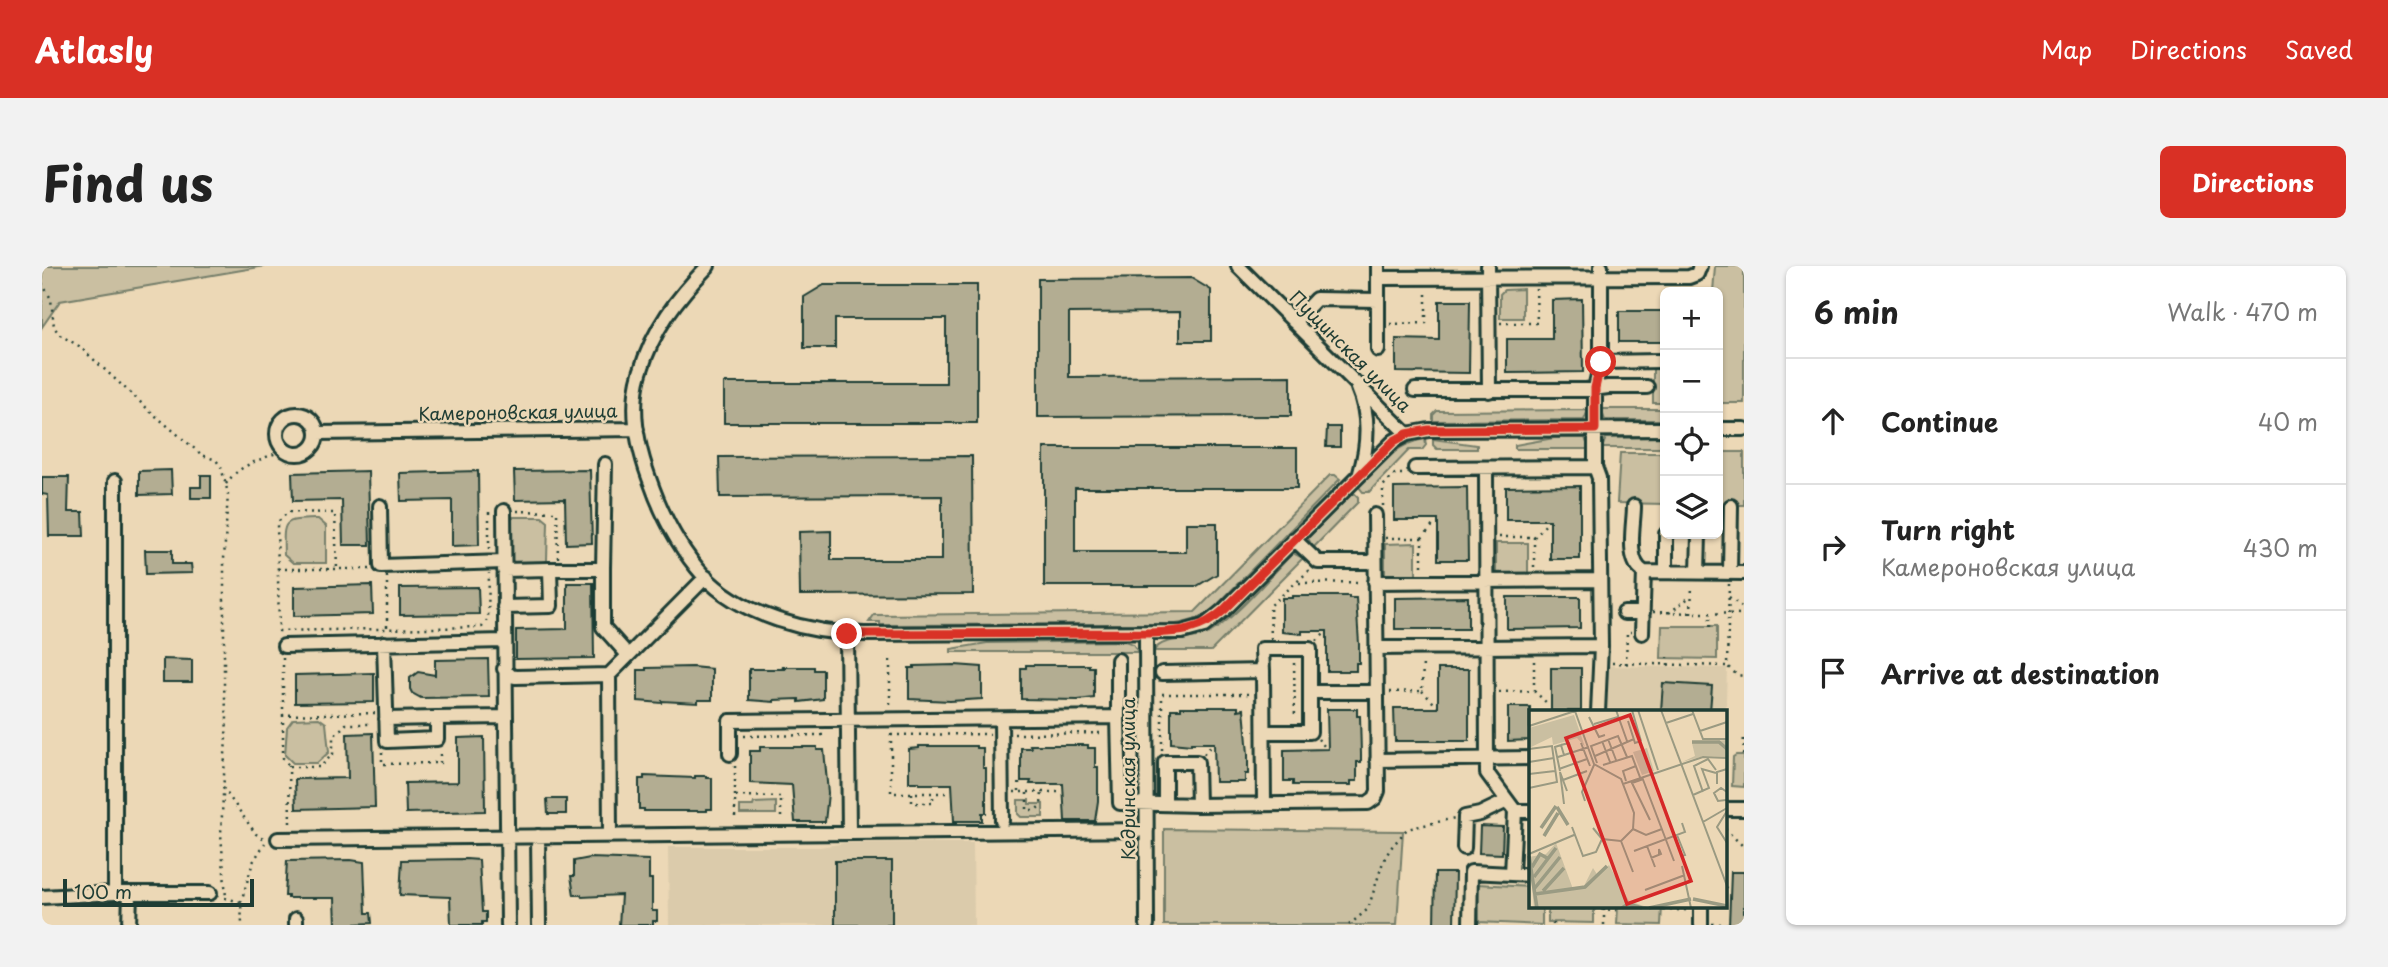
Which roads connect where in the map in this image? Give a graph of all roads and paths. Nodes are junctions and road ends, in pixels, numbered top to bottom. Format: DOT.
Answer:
graph roads {
  1 [pos="708,266"];
  2 [pos="1238,266"];
  3 [pos="1700,266"];
  4 [pos="1378,272"];
  5 [pos="1488,272"];
  6 [pos="1601,272"];
  7 [pos="1426,279"];
  8 [pos="1536,279"];
  9 [pos="42,283"];
  10 [pos="1378,300"];
  11 [pos="1294,322"];
  12 [pos="1488,323"];
  13 [pos="1378,324"];
  14 [pos="1378,350"];
  15 [pos="1660,361"];
  16 [pos="1601,362"];
  17 [pos="1354,381"];
  18 [pos="1647,387"];
  19 [pos="1595,388"];
  20 [pos="1415,390"];
  21 [pos="1489,391"];
  22 [pos="637,429"];
  23 [pos="1595,429"];
  24 [pos="1660,429"];
  25 [pos="1723,429"];
  26 [pos="1744,429"];
  27 [pos="317,433"];
  28 [pos="1407,434"];
  29 [pos="284,449"];
  30 [pos="605,464"];
  31 [pos="1595,467"];
  32 [pos="1415,468"];
  33 [pos="1486,468"];
  34 [pos="1360,473"];
  35 [pos="115,481"];
  36 [pos="226,485"];
  37 [pos="380,506"];
  38 [pos="1634,506"];
  39 [pos="1731,506"];
  40 [pos="504,511"];
  41 [pos="1379,514"];
  42 [pos="1548,522"];
  43 [pos="1435,523"];
  44 [pos="1487,537"];
  45 [pos="1534,537"];
  46 [pos="1422,538"];
  47 [pos="1294,539"];
  48 [pos="1666,539"];
  49 [pos="1698,539"];
  50 [pos="1383,549"];
  51 [pos="489,562"];
  52 [pos="1318,562"];
  53 [pos="1375,562"];
  54 [pos="504,566"];
  55 [pos="278,569"];
  56 [pos="337,569"];
  57 [pos="374,569"];
  58 [pos="387,569"];
  59 [pos="550,569"];
  60 [pos="603,569"];
  61 [pos="1644,572"];
  62 [pos="1666,572"];
  63 [pos="1695,573"];
  64 [pos="1730,573"];
  65 [pos="1744,573"];
  66 [pos="706,577"];
  67 [pos="1600,580"];
  68 [pos="1422,581"];
  69 [pos="1487,581"];
  70 [pos="1534,581"];
  71 [pos="1376,582"];
  72 [pos="1299,583"];
  73 [pos="1692,596"];
  74 [pos="1729,597"];
  75 [pos="504,607"];
  76 [pos="1744,609"];
  77 [pos="1624,613"];
  78 [pos="1643,613"];
  79 [pos="1668,613"];
  80 [pos="1691,613"];
  81 [pos="1710,613"];
  82 [pos="1728,613"];
  83 [pos="1744,614"];
  84 [pos="1710,627"];
  85 [pos="387,629"];
  86 [pos="1146,633"];
  87 [pos="1642,633"];
  88 [pos="847,634"];
  89 [pos="504,641"];
  90 [pos="384,643"];
  91 [pos="284,646"];
  92 [pos="1601,646"];
  93 [pos="1534,647"];
  94 [pos="1422,648"];
  95 [pos="1488,648"];
  96 [pos="1271,649"];
  97 [pos="1294,649"];
  98 [pos="1376,649"];
  99 [pos="628,655"];
  100 [pos="1668,657"];
  101 [pos="294,658"];
  102 [pos="890,660"];
  103 [pos="1118,660"];
  104 [pos="1610,663"];
  105 [pos="1626,664"];
  106 [pos="1668,665"];
  107 [pos="1727,666"];
  108 [pos="504,668"];
  109 [pos="1263,671"];
  110 [pos="1162,673"];
  111 [pos="609,675"];
  112 [pos="1744,676"];
  113 [pos="1422,691"];
  114 [pos="1534,691"];
  115 [pos="1310,692"];
  116 [pos="1376,692"];
  117 [pos="1488,692"];
  118 [pos="1263,694"];
  119 [pos="1549,705"];
  120 [pos="1437,706"];
  121 [pos="1598,710"];
  122 [pos="283,715"];
  123 [pos="505,717"];
  124 [pos="1118,717"];
  125 [pos="437,718"];
  126 [pos="890,719"];
  127 [pos="1001,719"];
  128 [pos="848,720"];
  129 [pos="385,722"];
  130 [pos="827,732"];
  131 [pos="1264,732"];
  132 [pos="1295,732"];
  133 [pos="1001,734"];
  134 [pos="891,735"];
  135 [pos="1744,735"];
  136 [pos="738,736"];
  137 [pos="1110,737"];
  138 [pos="382,750"];
  139 [pos="440,750"];
  140 [pos="1162,754"];
  141 [pos="1743,755"];
  142 [pos="1529,758"];
  143 [pos="734,759"];
  144 [pos="1377,760"];
  145 [pos="1487,760"];
  146 [pos="289,767"];
  147 [pos="1019,782"];
  148 [pos="223,788"];
  149 [pos="1002,792"];
  150 [pos="1019,792"];
  151 [pos="1027,792"];
  152 [pos="1042,792"];
  153 [pos="1063,792"];
  154 [pos="912,793"];
  155 [pos="933,793"];
  156 [pos="951,793"];
  157 [pos="736,796"];
  158 [pos="1147,804"];
  159 [pos="1165,804"];
  160 [pos="1264,804"];
  161 [pos="1198,805"];
  162 [pos="1511,806"];
  163 [pos="1529,810"];
  164 [pos="1465,817"];
  165 [pos="1002,821"];
  166 [pos="781,822"];
  167 [pos="290,823"];
  168 [pos="735,823"];
  169 [pos="1147,830"];
  170 [pos="1727,831"];
  171 [pos="849,832"];
  172 [pos="610,835"];
  173 [pos="507,836"];
  174 [pos="538,836"];
  175 [pos="278,839"];
  176 [pos="1744,847"];
  177 [pos="1464,848"];
  178 [pos="1512,874"];
  179 [pos="1529,875"];
  180 [pos="1727,888"];
  181 [pos="1731,888"];
  182 [pos="116,893"];
  183 [pos="130,893"];
  184 [pos="209,893"];
  185 [pos="42,897"];
  186 [pos="226,898"];
  187 [pos="240,902"];
  188 [pos="1604,908"];
  189 [pos="1701,908"];
  190 [pos="1594,909"];
  191 [pos="1618,910"];
  192 [pos="1663,910"];
  193 [pos="1730,924"];
  194 [pos="129,925"];
  195 [pos="242,925"];
  196 [pos="508,925"];
  197 [pos="540,925"];
  198 [pos="1147,925"];
  199 [pos="1349,925"];
  200 [pos="1470,925"];
  201 [pos="1604,925"];
  202 [pos="1701,925"];
  1 -- 22 [label="street"];
  2 -- 11 [label="street, Пущинская улица"];
  3 -- 6 [label="street"];
  4 -- 7 [label="street"];
  4 -- 10 [label="street"];
  5 -- 7 [label="street"];
  5 -- 8 [label="street"];
  5 -- 12 [label="street"];
  6 -- 8 [label="street"];
  6 -- 16 [label="street"];
  7 -- 13 [label="path"];
  8 -- 12 [label="path"];
  9 -- 36 [label="path"];
  10 -- 11 [label="street"];
  10 -- 13 [label="street"];
  11 -- 17 [label="street, Пущинская улица"];
  12 -- 21 [label="street"];
  13 -- 14 [label="street"];
  15 -- 16 [label="street"];
  16 -- 19 [label="street"];
  17 -- 28 [label="street, Пущинская улица"];
  17 -- 34 [label="street"];
  18 -- 19 [label="street"];
  19 -- 21 [label="street"];
  19 -- 23 [label="street"];
  20 -- 21 [label="street"];
  22 -- 27 [label="street, Камероновская улица"];
  22 -- 66 [label="street, Камероновская улица"];
  23 -- 24 [label="street"];
  23 -- 28 [label="street"];
  23 -- 31 [label="street"];
  25 -- 26 [label="street"];
  27 -- 29 [label="street"];
  27 -- 29 [label="street"];
  28 -- 34 [label="street, Камероновская улица"];
  29 -- 36 [label="path"];
  30 -- 60 [label="street"];
  31 -- 33 [label="street"];
  31 -- 67 [label="street"];
  32 -- 33 [label="street"];
  32 -- 41 [label="path"];
  33 -- 44 [label="street"];
  34 -- 47 [label="street, Камероновская улица"];
  35 -- 182 [label="street"];
  36 -- 148 [label="path"];
  37 -- 51 [label="street"];
  38 -- 61 [label="street"];
  39 -- 64 [label="street"];
  40 -- 54 [label="street"];
  41 -- 53 [label="street"];
  42 -- 45 [label="path"];
  43 -- 46 [label="path"];
  44 -- 45 [label="path"];
  44 -- 69 [label="street"];
  45 -- 70 [label="path"];
  46 -- 50 [label="path"];
  46 -- 68 [label="path"];
  47 -- 52 [label="street"];
  47 -- 86 [label="street, Камероновская улица"];
  48 -- 62 [label="street"];
  49 -- 63 [label="street"];
  51 -- 54 [label="street"];
  51 -- 85 [label="path"];
  52 -- 53 [label="street"];
  52 -- 72 [label="path"];
  53 -- 71 [label="street"];
  54 -- 59 [label="street"];
  54 -- 75 [label="street"];
  55 -- 56 [label="path"];
  55 -- 56 [label="path"];
  55 -- 85 [label="path"];
  56 -- 57 [label="path"];
  58 -- 85 [label="path"];
  59 -- 60 [label="street"];
  59 -- 75 [label="street"];
  60 -- 99 [label="street"];
  61 -- 62 [label="street"];
  61 -- 78 [label="street"];
  62 -- 63 [label="street"];
  63 -- 64 [label="street"];
  63 -- 73 [label="path"];
  64 -- 65 [label="street"];
  64 -- 74 [label="path"];
  66 -- 88 [label="street, Камероновская улица"];
  66 -- 99 [label="street"];
  67 -- 70 [label="street"];
  67 -- 92 [label="street"];
  68 -- 69 [label="street"];
  68 -- 71 [label="street"];
  69 -- 70 [label="street"];
  69 -- 95 [label="street"];
  71 -- 72 [label="path"];
  71 -- 98 [label="street"];
  72 -- 96 [label="path"];
  73 -- 79 [label="path"];
  73 -- 80 [label="path"];
  74 -- 76 [label="path"];
  74 -- 82 [label="path"];
  75 -- 89 [label="street"];
  77 -- 78 [label="street"];
  78 -- 79 [label="path"];
  78 -- 87 [label="street"];
  79 -- 80 [label="path"];
  80 -- 81 [label="path"];
  81 -- 82 [label="path"];
  81 -- 84 [label="path"];
  82 -- 83 [label="path"];
  82 -- 107 [label="path"];
  86 -- 88 [label="street, Камероновская улица"];
  86 -- 158 [label="street, Кедринская улица"];
  87 -- 105 [label="path"];
  88 -- 128 [label="street"];
  89 -- 90 [label="street"];
  89 -- 108 [label="street"];
  90 -- 91 [label="street"];
  90 -- 129 [label="street"];
  92 -- 93 [label="street"];
  92 -- 121 [label="street"];
  93 -- 95 [label="street"];
  93 -- 114 [label="path"];
  94 -- 95 [label="street"];
  94 -- 98 [label="street"];
  94 -- 113 [label="path"];
  95 -- 117 [label="street"];
  96 -- 97 [label="street"];
  96 -- 109 [label="street"];
  97 -- 115 [label="street"];
  97 -- 132 [label="path"];
  98 -- 116 [label="street"];
  99 -- 111 [label="street"];
  100 -- 106 [label="path"];
  101 -- 122 [label="path"];
  102 -- 126 [label="path"];
  103 -- 124 [label="street"];
  104 -- 105 [label="path"];
  105 -- 106 [label="path"];
  106 -- 107 [label="path"];
  107 -- 112 [label="path"];
  108 -- 111 [label="street"];
  108 -- 123 [label="street"];
  109 -- 110 [label="street"];
  109 -- 118 [label="street"];
  111 -- 172 [label="street"];
  113 -- 116 [label="path"];
  113 -- 120 [label="path"];
  114 -- 117 [label="path"];
  114 -- 119 [label="path"];
  115 -- 116 [label="street"];
  115 -- 132 [label="street"];
  116 -- 144 [label="street"];
  117 -- 145 [label="street"];
  118 -- 131 [label="street"];
  118 -- 140 [label="path"];
  122 -- 129 [label="path"];
  122 -- 146 [label="path"];
  123 -- 125 [label="street"];
  123 -- 173 [label="street"];
  124 -- 127 [label="street"];
  124 -- 158 [label="street"];
  125 -- 129 [label="street"];
  125 -- 129 [label="street"];
  126 -- 127 [label="street"];
  126 -- 128 [label="street"];
  126 -- 134 [label="path"];
  127 -- 133 [label="street"];
  128 -- 143 [label="street"];
  128 -- 171 [label="street"];
  129 -- 146 [label="path"];
  130 -- 136 [label="path"];
  131 -- 132 [label="street"];
  131 -- 160 [label="street"];
  133 -- 134 [label="path"];
  133 -- 137 [label="path"];
  133 -- 149 [label="street"];
  134 -- 154 [label="path"];
  135 -- 141 [label="path"];
  138 -- 139 [label="path"];
  142 -- 145 [label="street"];
  143 -- 157 [label="path"];
  144 -- 145 [label="street"];
  144 -- 160 [label="street"];
  145 -- 162 [label="street"];
  146 -- 167 [label="path"];
  147 -- 150 [label="path"];
  148 -- 186 [label="path"];
  148 -- 187 [label="path"];
  149 -- 150 [label="path"];
  149 -- 165 [label="street"];
  150 -- 151 [label="path"];
  151 -- 152 [label="path"];
  151 -- 152 [label="path"];
  152 -- 153 [label="path"];
  154 -- 155 [label="path"];
  154 -- 155 [label="path"];
  155 -- 156 [label="path"];
  157 -- 166 [label="path"];
  157 -- 168 [label="path"];
  158 -- 159 [label="street"];
  158 -- 169 [label="street, Кедринская улица"];
  159 -- 161 [label="street"];
  159 -- 161 [label="street"];
  160 -- 161 [label="street"];
  162 -- 163 [label="street"];
  162 -- 164 [label="street"];
  162 -- 178 [label="street"];
  164 -- 177 [label="street"];
  164 -- 199 [label="path"];
  169 -- 171 [label="street"];
  169 -- 198 [label="street, Кедринская улица"];
  170 -- 176 [label="path"];
  171 -- 172 [label="street"];
  172 -- 174 [label="street"];
  173 -- 174 [label="street"];
  173 -- 175 [label="street"];
  173 -- 196 [label="street"];
  174 -- 197 [label="street"];
  178 -- 179 [label="street"];
  178 -- 200 [label="street"];
  180 -- 181 [label="path"];
  182 -- 183 [label="street"];
  182 -- 185 [label="street"];
  183 -- 184 [label="street"];
  183 -- 194 [label="street"];
  184 -- 186 [label="path"];
  186 -- 187 [label="path"];
  187 -- 195 [label="path"];
  188 -- 190 [label="path"];
  188 -- 191 [label="path"];
  188 -- 201 [label="path"];
  189 -- 192 [label="path"];
  189 -- 202 [label="street"];
  193 -- 202 [label="path"];
}
